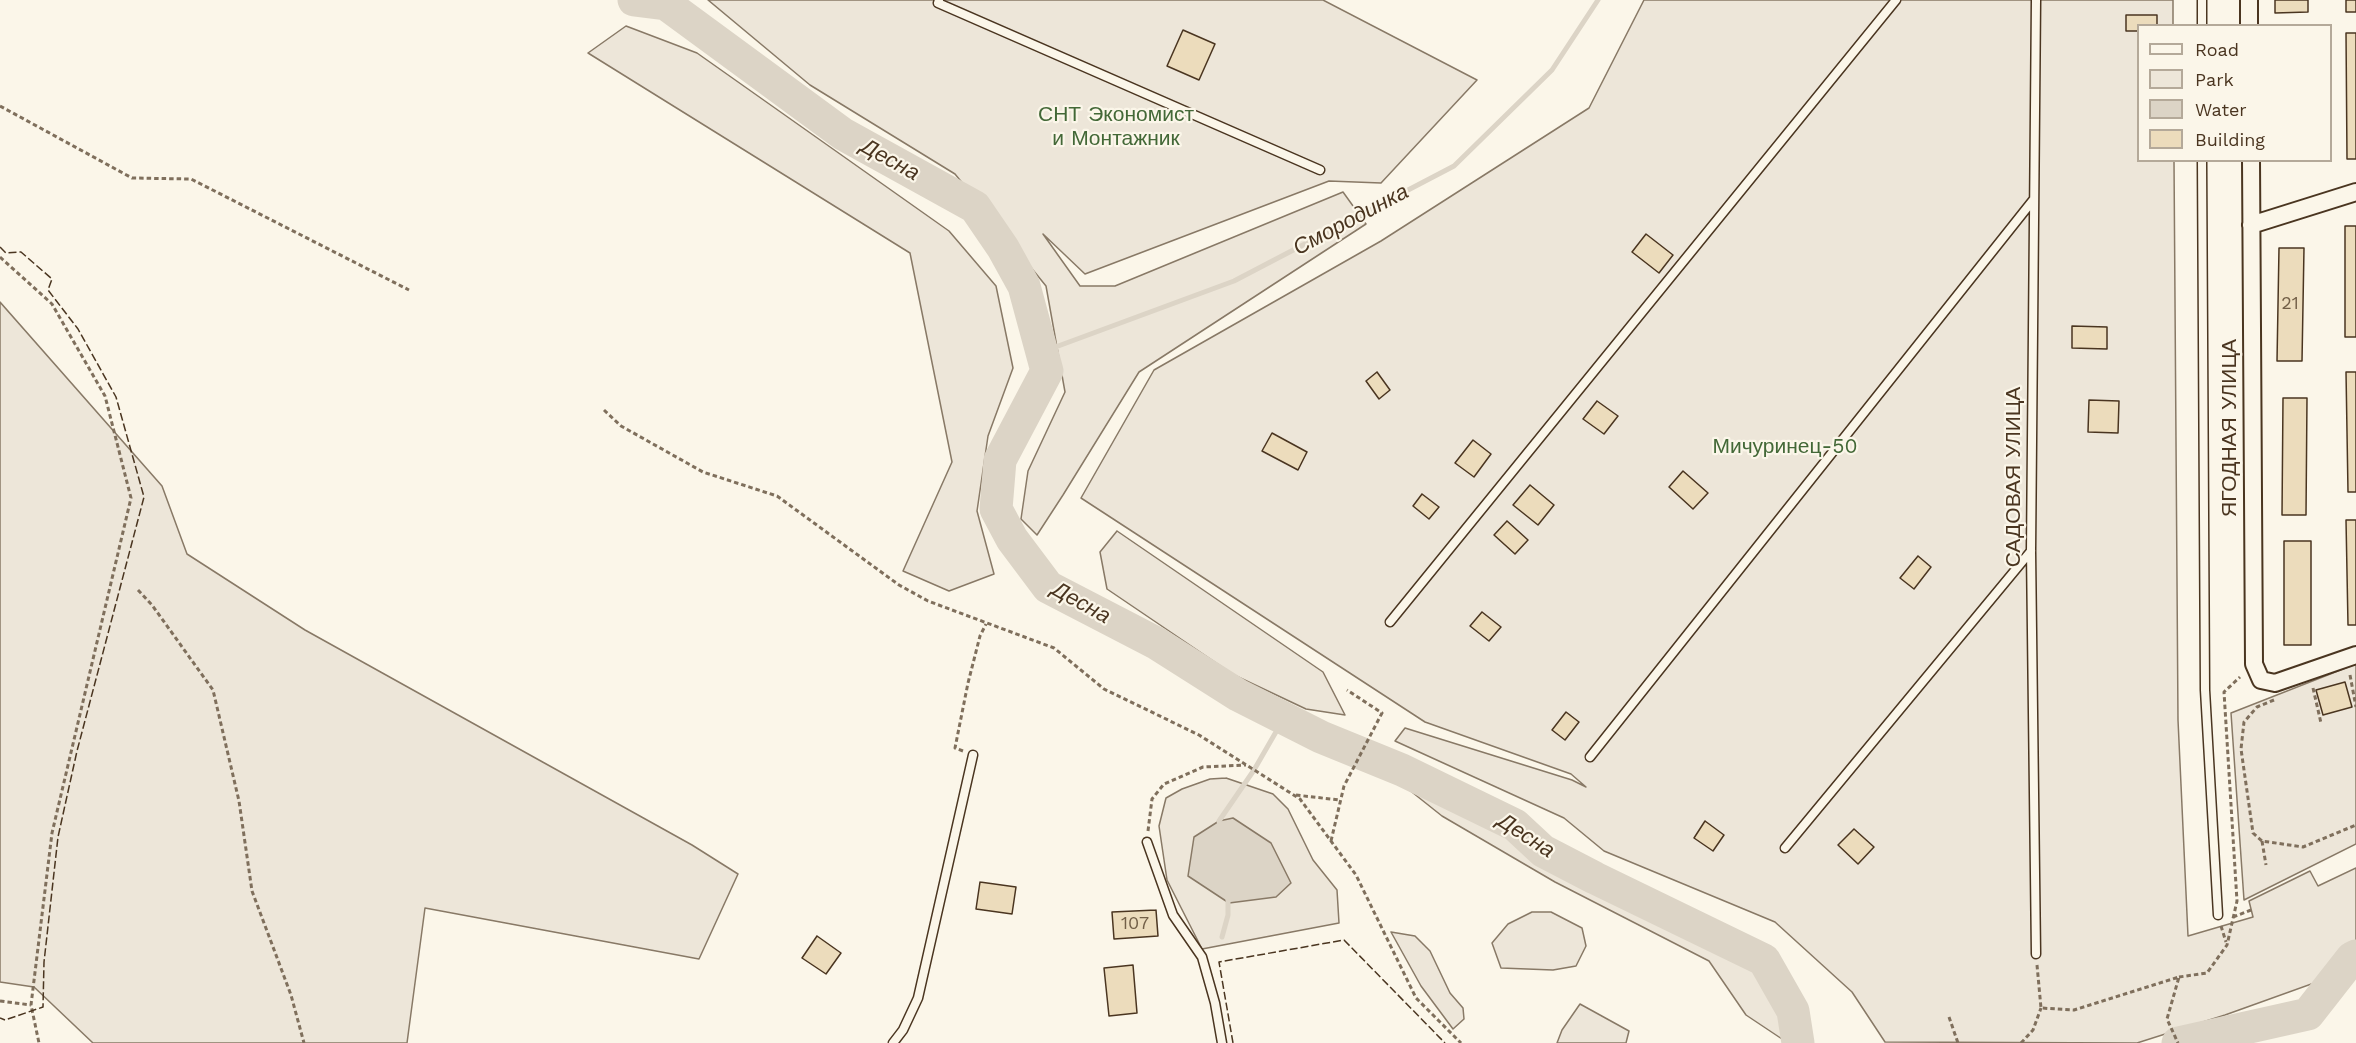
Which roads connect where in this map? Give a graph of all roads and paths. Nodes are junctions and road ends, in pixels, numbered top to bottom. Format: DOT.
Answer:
graph roads {
  1 [pos="939,0"];
  2 [pos="1896,0"];
  3 [pos="2036,0"];
  4 [pos="2202,0"];
  5 [pos="2249,0"];
  6 [pos="2202,24"];
  7 [pos="2249,24"];
  8 [pos="0,106"];
  9 [pos="2202,162"];
  10 [pos="2251,162"];
  11 [pos="1320,170"];
  12 [pos="2356,192"];
  13 [pos="2034,198"];
  14 [pos="2251,225"];
  15 [pos="0,257"];
  16 [pos="409,290"];
  17 [pos="604,410"];
  18 [pos="2031,551"];
  19 [pos="138,590"];
  20 [pos="1390,622"];
  21 [pos="986,624"];
  22 [pos="2356,655"];
  23 [pos="2341,676"];
  24 [pos="2322,683"];
  25 [pos="1347,690"];
  26 [pos="2277,691"];
  27 [pos="2356,707"];
  28 [pos="2321,723"];
  29 [pos="973,755"];
  30 [pos="1590,757"];
  31 [pos="1246,765"];
  32 [pos="1294,795"];
  33 [pos="1339,800"];
  34 [pos="2356,825"];
  35 [pos="1331,841"];
  36 [pos="2262,841"];
  37 [pos="1147,842"];
  38 [pos="1785,848"];
  39 [pos="2265,865"];
  40 [pos="2252,910"];
  41 [pos="2218,915"];
  42 [pos="2233,917"];
  43 [pos="2227,945"];
  44 [pos="2036,954"];
  45 [pos="0,1001"];
  46 [pos="32,1005"];
  47 [pos="2041,1008"];
  48 [pos="1949,1017"];
  49 [pos="39,1043"];
  50 [pos="304,1043"];
  51 [pos="893,1043"];
  52 [pos="1222,1043"];
  53 [pos="1461,1043"];
  54 [pos="1958,1043"];
  55 [pos="2021,1043"];
  56 [pos="2178,1043"];
  1 -- 11 [label="lane"];
  2 -- 20 [label="lane"];
  3 -- 13 [label="lane, САДОВАЯ УЛИЦА"];
  4 -- 6 [label="lane"];
  5 -- 7 [label="street"];
  8 -- 16 [label="path"];
  9 -- 41 [label="lane"];
  10 -- 14 [label="street, ЯГОДНАЯ УЛИЦА"];
  12 -- 14 [label="street"];
  13 -- 18 [label="lane, САДОВАЯ УЛИЦА"];
  13 -- 30 [label="lane"];
  14 -- 26 [label="street, ЯГОДНАЯ УЛИЦА"];
  15 -- 46 [label="path"];
  17 -- 21 [label="path"];
  18 -- 38 [label="lane"];
  18 -- 44 [label="lane, САДОВАЯ УЛИЦА"];
  19 -- 50 [label="path"];
  21 -- 29 [label="path"];
  21 -- 31 [label="path"];
  22 -- 26 [label="street"];
  23 -- 27 [label="path"];
  24 -- 28 [label="path"];
  25 -- 33 [label="path"];
  26 -- 36 [label="path"];
  29 -- 51 [label="lane"];
  31 -- 32 [label="path"];
  31 -- 37 [label="path"];
  32 -- 33 [label="path"];
  32 -- 35 [label="path"];
  33 -- 35 [label="path"];
  34 -- 36 [label="path"];
  35 -- 53 [label="path"];
  36 -- 39 [label="path"];
  37 -- 52 [label="lane"];
  40 -- 42 [label="path"];
  41 -- 43 [label="path"];
  44 -- 47 [label="path"];
  45 -- 46 [label="path"];
  46 -- 49 [label="path"];
  47 -- 55 [label="path"];
  47 -- 56 [label="path"];
  48 -- 54 [label="path"];
}
